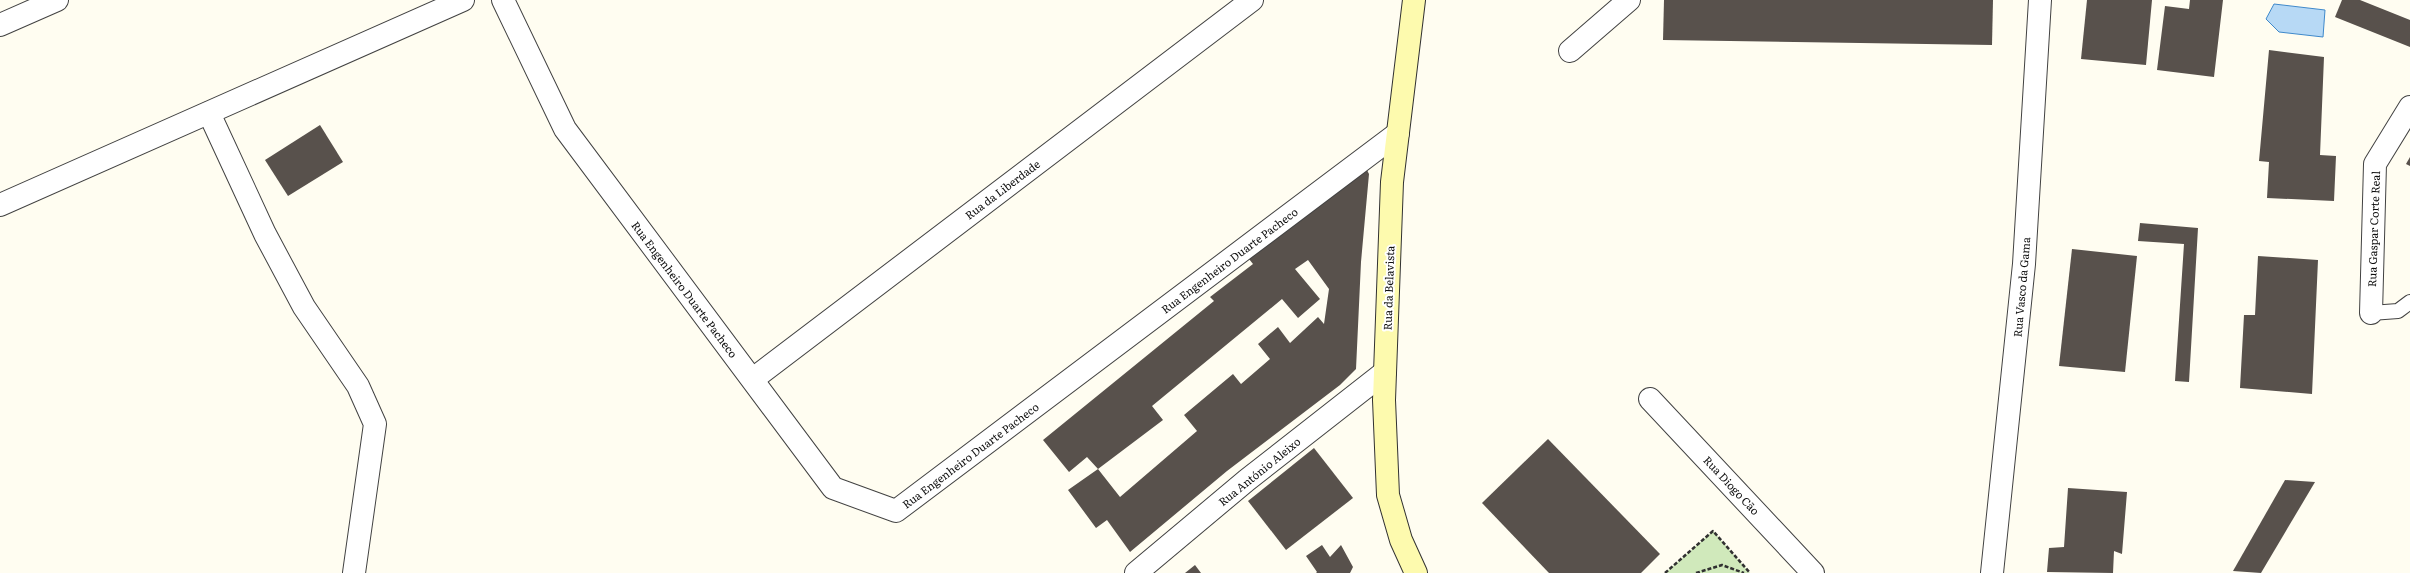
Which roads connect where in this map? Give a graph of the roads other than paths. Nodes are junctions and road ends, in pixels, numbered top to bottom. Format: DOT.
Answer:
graph roads {
  1 [pos="57,0"];
  2 [pos="463,0"];
  3 [pos="503,0"];
  4 [pos="1252,0"];
  5 [pos="1414,0"];
  6 [pos="1629,0"];
  7 [pos="2040,0"];
  8 [pos="0,25"];
  9 [pos="1570,51"];
  10 [pos="2410,107"];
  11 [pos="209,113"];
  12 [pos="1398,133"];
  13 [pos="0,205"];
  14 [pos="2410,302"];
  15 [pos="2371,313"];
  16 [pos="1385,372"];
  17 [pos="753,379"];
  18 [pos="1650,399"];
  19 [pos="354,573"];
  20 [pos="1136,573"];
  21 [pos="1416,573"];
  22 [pos="1813,573"];
  23 [pos="1992,573"];
  1 -- 8 [label="street"];
  2 -- 11 [label="street"];
  3 -- 17 [label="street, Rua Engenheiro Duarte Pacheco"];
  4 -- 17 [label="street, Rua da Liberdade"];
  5 -- 12 [label="street, Rua da Belavista"];
  6 -- 9 [label="street"];
  7 -- 23 [label="street, Rua Vasco da Gama"];
  10 -- 15 [label="street, Rua Gaspar Corte Real"];
  11 -- 13 [label="street"];
  11 -- 19 [label="street"];
  12 -- 16 [label="street, Rua da Belavista"];
  12 -- 17 [label="street, Rua Engenheiro Duarte Pacheco"];
  14 -- 15 [label="lane"];
  16 -- 20 [label="street, Rua António Aleixo"];
  16 -- 21 [label="street, Rua da Belavista"];
  18 -- 22 [label="street, Rua Diogo Cão"];
}
